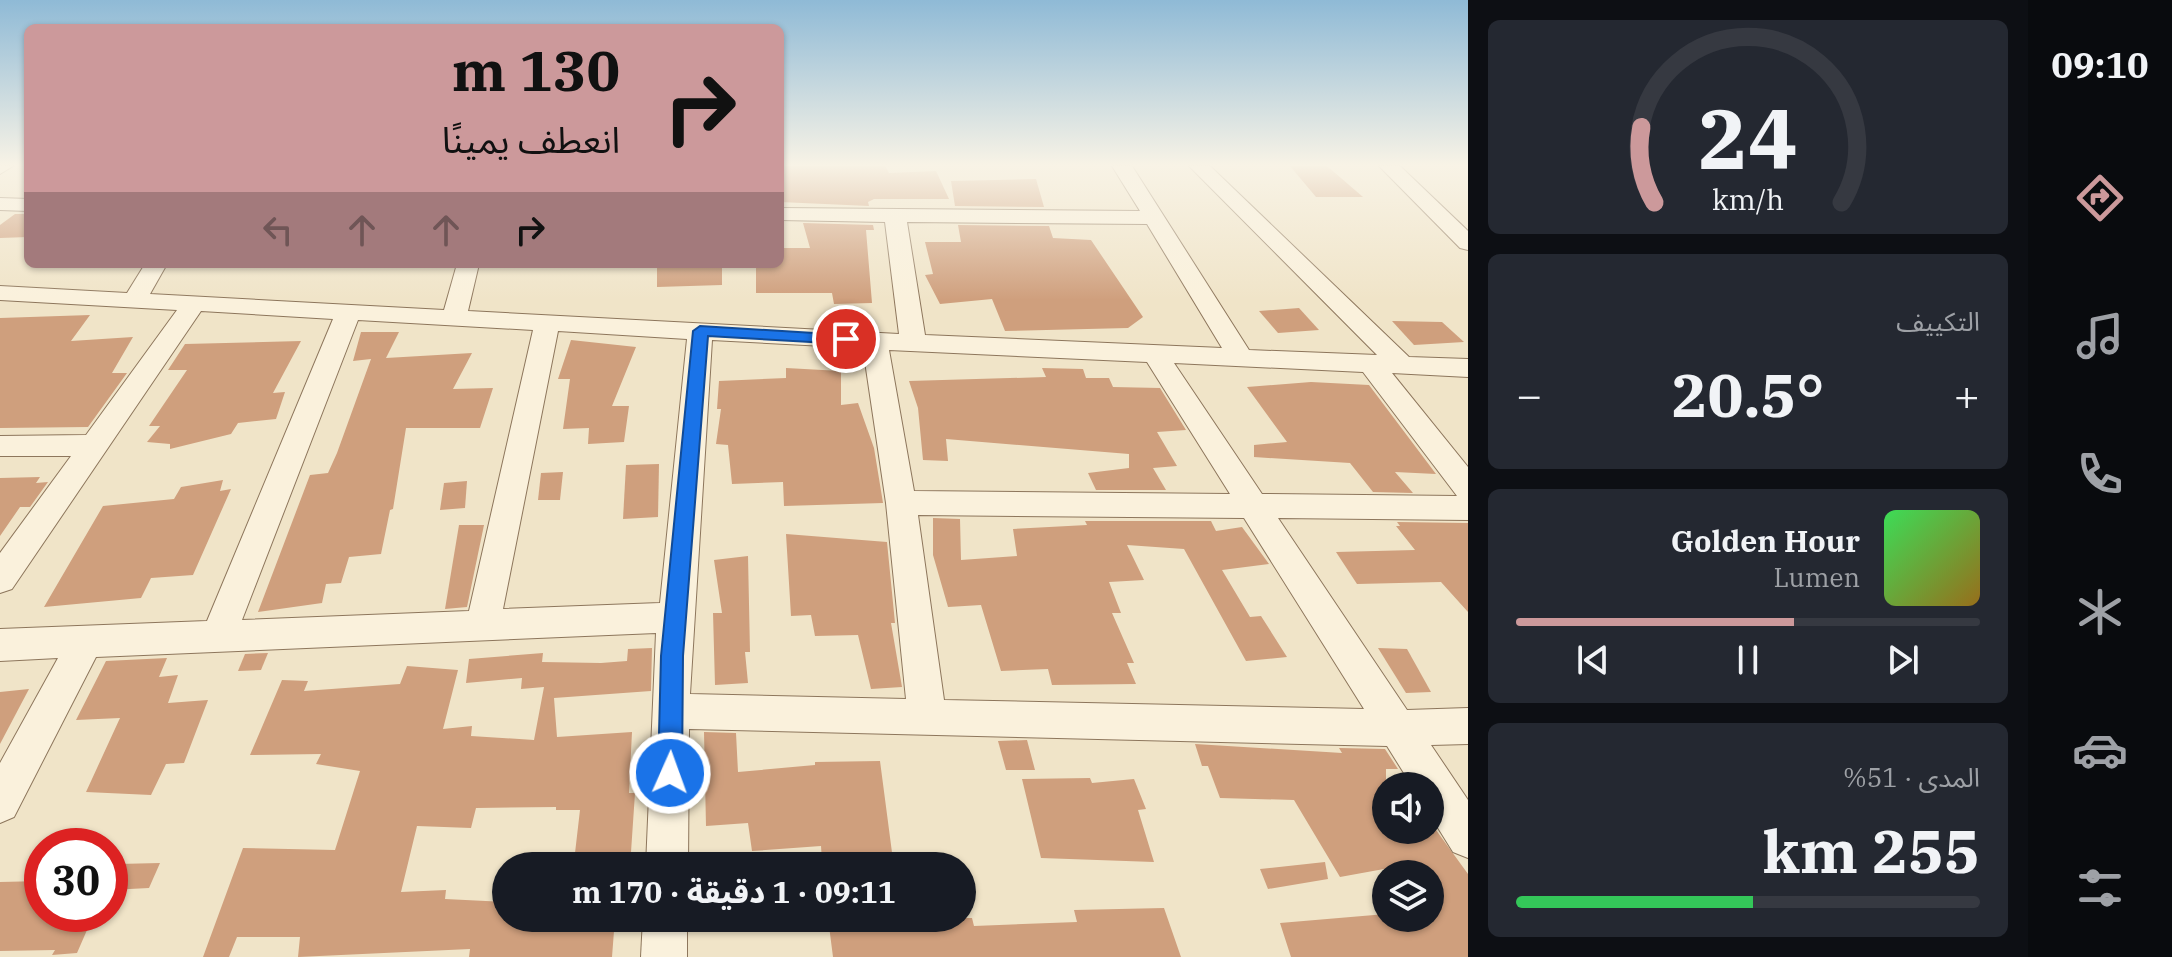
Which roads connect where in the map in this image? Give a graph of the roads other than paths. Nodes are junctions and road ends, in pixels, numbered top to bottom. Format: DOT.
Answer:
graph roads {
  1 [pos="1149,211"];
  2 [pos="1245,211"];
  3 [pos="1435,211"];
  4 [pos="784,214"];
  5 [pos="895,216"];
  6 [pos="1154,218"];
  7 [pos="1468,243"];
  8 [pos="154,268"];
  9 [pos="467,268"];
  10 [pos="0,293"];
  11 [pos="133,302"];
  12 [pos="192,306"];
  13 [pos="348,313"];
  14 [pos="454,318"];
  15 [pos="547,323"];
  16 [pos="700,331"];
  17 [pos="875,341"];
  18 [pos="913,343"];
  19 [pos="1155,354"];
  20 [pos="1241,358"];
  21 [pos="1371,364"];
  22 [pos="1402,365"];
  23 [pos="1468,368"];
  24 [pos="91,445"];
  25 [pos="0,446"];
  26 [pos="1468,488"];
  27 [pos="901,503"];
  28 [pos="1255,508"];
  29 [pos="1468,508"];
  30 [pos="0,579"];
  31 [pos="675,617"];
  32 [pos="483,624"];
  33 [pos="218,636"];
  34 [pos="85,642"];
  35 [pos="0,645"];
  36 [pos="673,711"];
  37 [pos="927,716"];
  38 [pos="1468,726"];
  39 [pos="1397,728"];
  40 [pos="0,803"];
  41 [pos="1468,837"];
  42 [pos="668,852"];
  43 [pos="665,932"];
  44 [pos="664,957"];
  1 -- 6 [label="street"];
  2 -- 22 [label="street"];
  3 -- 7 [label="street"];
  4 -- 5 [label="street"];
  5 -- 6 [label="street"];
  5 -- 18 [label="street"];
  6 -- 20 [label="street"];
  8 -- 11 [label="street"];
  9 -- 14 [label="street"];
  10 -- 11 [label="street"];
  11 -- 12 [label="street"];
  12 -- 13 [label="street"];
  12 -- 24 [label="street"];
  13 -- 14 [label="street"];
  13 -- 33 [label="street"];
  14 -- 15 [label="street"];
  15 -- 16 [label="street"];
  15 -- 32 [label="street"];
  16 -- 17 [label="street"];
  16 -- 31 [label="street"];
  17 -- 18 [label="street"];
  17 -- 27 [label="street"];
  18 -- 19 [label="street"];
  19 -- 20 [label="street"];
  19 -- 28 [label="street"];
  20 -- 21 [label="street"];
  21 -- 22 [label="street"];
  21 -- 26 [label="street"];
  22 -- 23 [label="street"];
  24 -- 25 [label="street"];
  24 -- 30 [label="street"];
  27 -- 28 [label="street"];
  27 -- 37 [label="street"];
  28 -- 29 [label="street"];
  28 -- 39 [label="street"];
  31 -- 32 [label="street"];
  31 -- 36 [label="street"];
  32 -- 33 [label="street"];
  33 -- 34 [label="street"];
  34 -- 35 [label="street"];
  34 -- 40 [label="street"];
  36 -- 37 [label="street"];
  36 -- 42 [label="street"];
  37 -- 39 [label="street"];
  38 -- 39 [label="street"];
  39 -- 41 [label="street"];
  43 -- 44 [label="street"];
}
